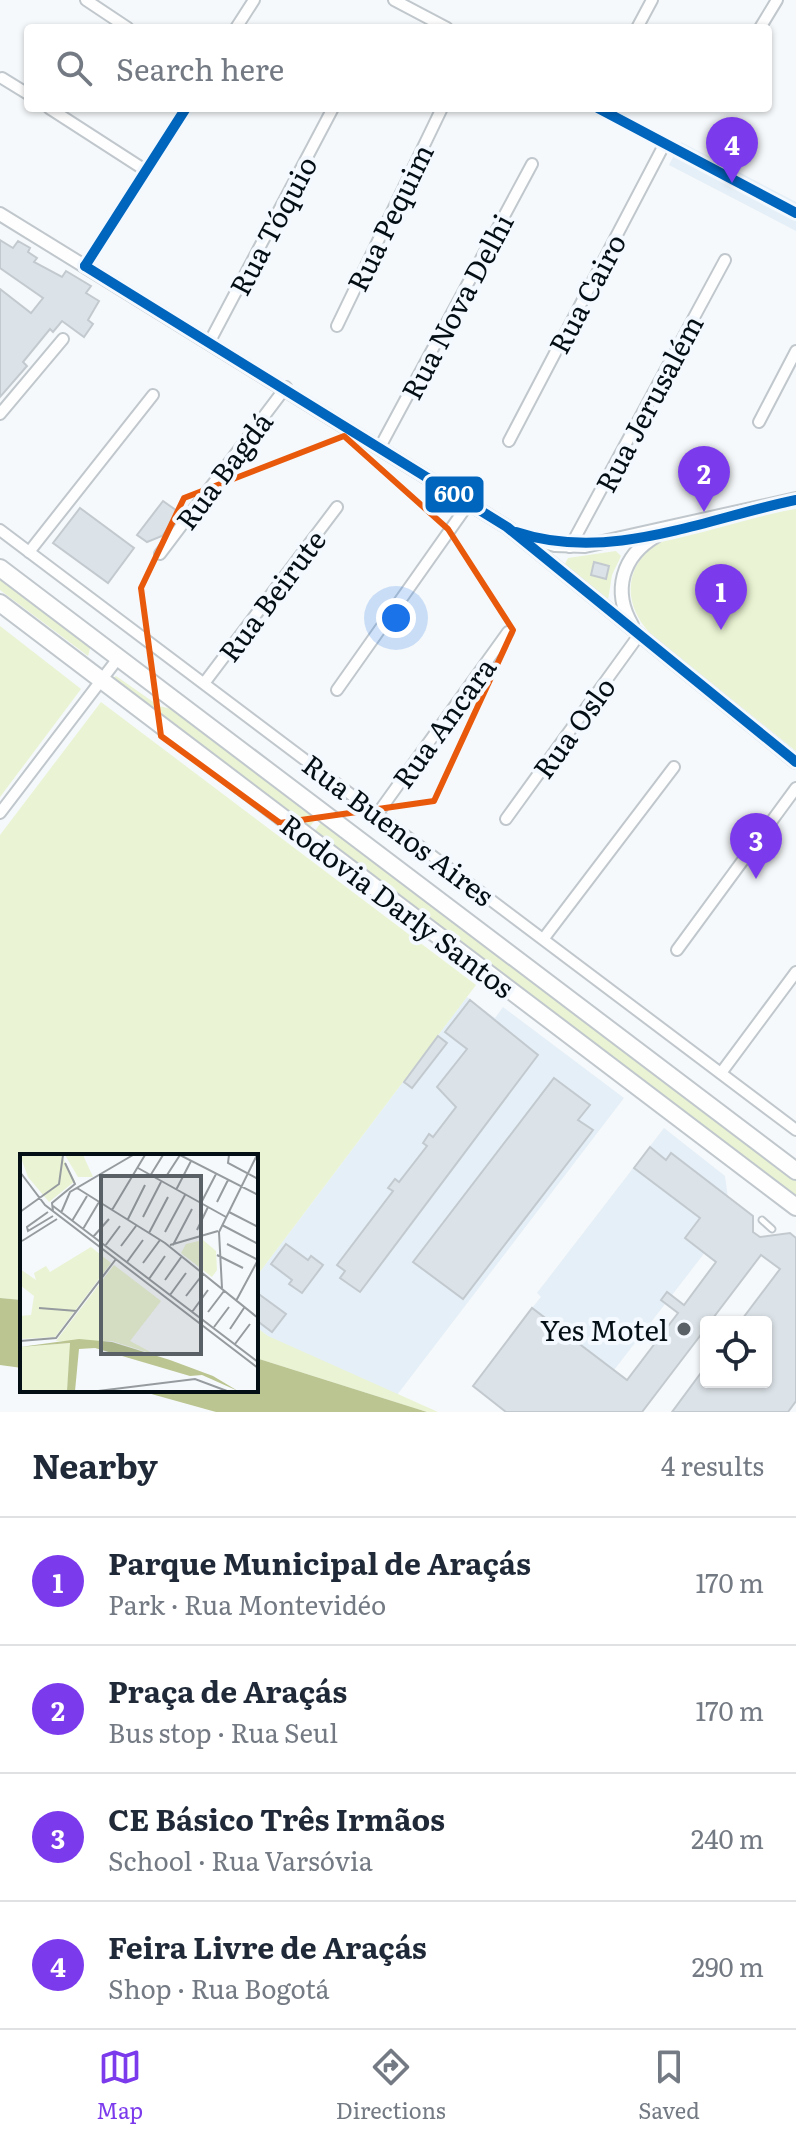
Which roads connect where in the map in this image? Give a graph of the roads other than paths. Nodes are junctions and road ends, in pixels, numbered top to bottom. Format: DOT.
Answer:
graph roads {
  1 [pos="86,0"];
  2 [pos="254,0"];
  3 [pos="394,0"];
  4 [pos="652,0"];
  5 [pos="777,0"];
  6 [pos="122,24"];
  7 [pos="239,24"];
  8 [pos="439,24"];
  9 [pos="639,24"];
  10 [pos="762,24"];
  11 [pos="2,78"];
  12 [pos="24,92"];
  13 [pos="55,112"];
  14 [pos="183,112"];
  15 [pos="331,112"];
  16 [pos="440,112"];
  17 [pos="605,112"];
  18 [pos="664,145"];
  19 [pos="532,164"];
  20 [pos="145,170"];
  21 [pos="796,213"];
  22 [pos="0,214"];
  23 [pos="725,260"];
  24 [pos="85,266"];
  25 [pos="337,326"];
  26 [pos="63,339"];
  27 [pos="210,341"];
  28 [pos="796,351"];
  29 [pos="286,387"];
  30 [pos="153,395"];
  31 [pos="0,414"];
  32 [pos="759,422"];
  33 [pos="509,441"];
  34 [pos="380,447"];
  35 [pos="796,500"];
  36 [pos="469,503"];
  37 [pos="337,507"];
  38 [pos="507,527"];
  39 [pos="670,529"];
  40 [pos="0,530"];
  41 [pos="570,547"];
  42 [pos="29,552"];
  43 [pos="160,554"];
  44 [pos="0,568"];
  45 [pos="0,603"];
  46 [pos="508,632"];
  47 [pos="639,635"];
  48 [pos="119,657"];
  49 [pos="101,680"];
  50 [pos="205,682"];
  51 [pos="337,690"];
  52 [pos="796,762"];
  53 [pos="674,767"];
  54 [pos="796,788"];
  55 [pos="0,813"];
  56 [pos="378,813"];
  57 [pos="506,819"];
  58 [pos="544,938"];
  59 [pos="677,950"];
  60 [pos="796,972"];
  61 [pos="721,1073"];
  62 [pos="796,1130"];
  63 [pos="796,1171"];
  64 [pos="796,1207"];
  65 [pos="762,1220"];
  66 [pos="772,1229"];
  1 -- 6 [label="street"];
  2 -- 7 [label="street"];
  3 -- 8 [label="street"];
  4 -- 9 [label="street"];
  5 -- 10 [label="street"];
  11 -- 12 [label="street"];
  13 -- 20 [label="street"];
  14 -- 20 [label="street"];
  15 -- 27 [label="street, Rua Tóquio"];
  16 -- 25 [label="street, Rua Pequim"];
  17 -- 18 [label="street"];
  18 -- 21 [label="street"];
  18 -- 33 [label="street, Rua Cairo"];
  19 -- 34 [label="street, Rua Nova Delhi"];
  20 -- 24 [label="street"];
  22 -- 24 [label="street"];
  23 -- 41 [label="street, Rua Jerusalém"];
  24 -- 27 [label="street"];
  26 -- 31 [label="street"];
  27 -- 29 [label="street"];
  28 -- 32 [label="street"];
  29 -- 34 [label="street"];
  29 -- 43 [label="street, Rua Bagdá"];
  30 -- 42 [label="street"];
  34 -- 36 [label="street"];
  35 -- 39 [label="street"];
  36 -- 38 [label="street"];
  36 -- 51 [label="street"];
  37 -- 50 [label="street, Rua Beirute"];
  38 -- 41 [label="street"];
  38 -- 47 [label="street"];
  39 -- 41 [label="street"];
  39 -- 47 [label="street"];
  40 -- 42 [label="street, Rua Buenos Aires"];
  42 -- 50 [label="street, Rua Buenos Aires"];
  44 -- 48 [label="main road, Rodovia Darly Santos"];
  45 -- 49 [label="main road, Rodovia Darly Santos"];
  46 -- 56 [label="street, Rua Ancara"];
  47 -- 52 [label="street"];
  47 -- 57 [label="street, Rua Oslo"];
  48 -- 49 [label="street"];
  48 -- 63 [label="main road, Rodovia Darly Santos"];
  49 -- 55 [label="street"];
  49 -- 64 [label="main road, Rodovia Darly Santos"];
  50 -- 56 [label="street, Rua Buenos Aires"];
  53 -- 58 [label="street"];
  54 -- 59 [label="street"];
  56 -- 58 [label="street, Rua Buenos Aires"];
  58 -- 61 [label="street, Rua Buenos Aires"];
  60 -- 61 [label="street"];
  61 -- 62 [label="street, Rua Buenos Aires"];
  65 -- 66 [label="lane"];
}
